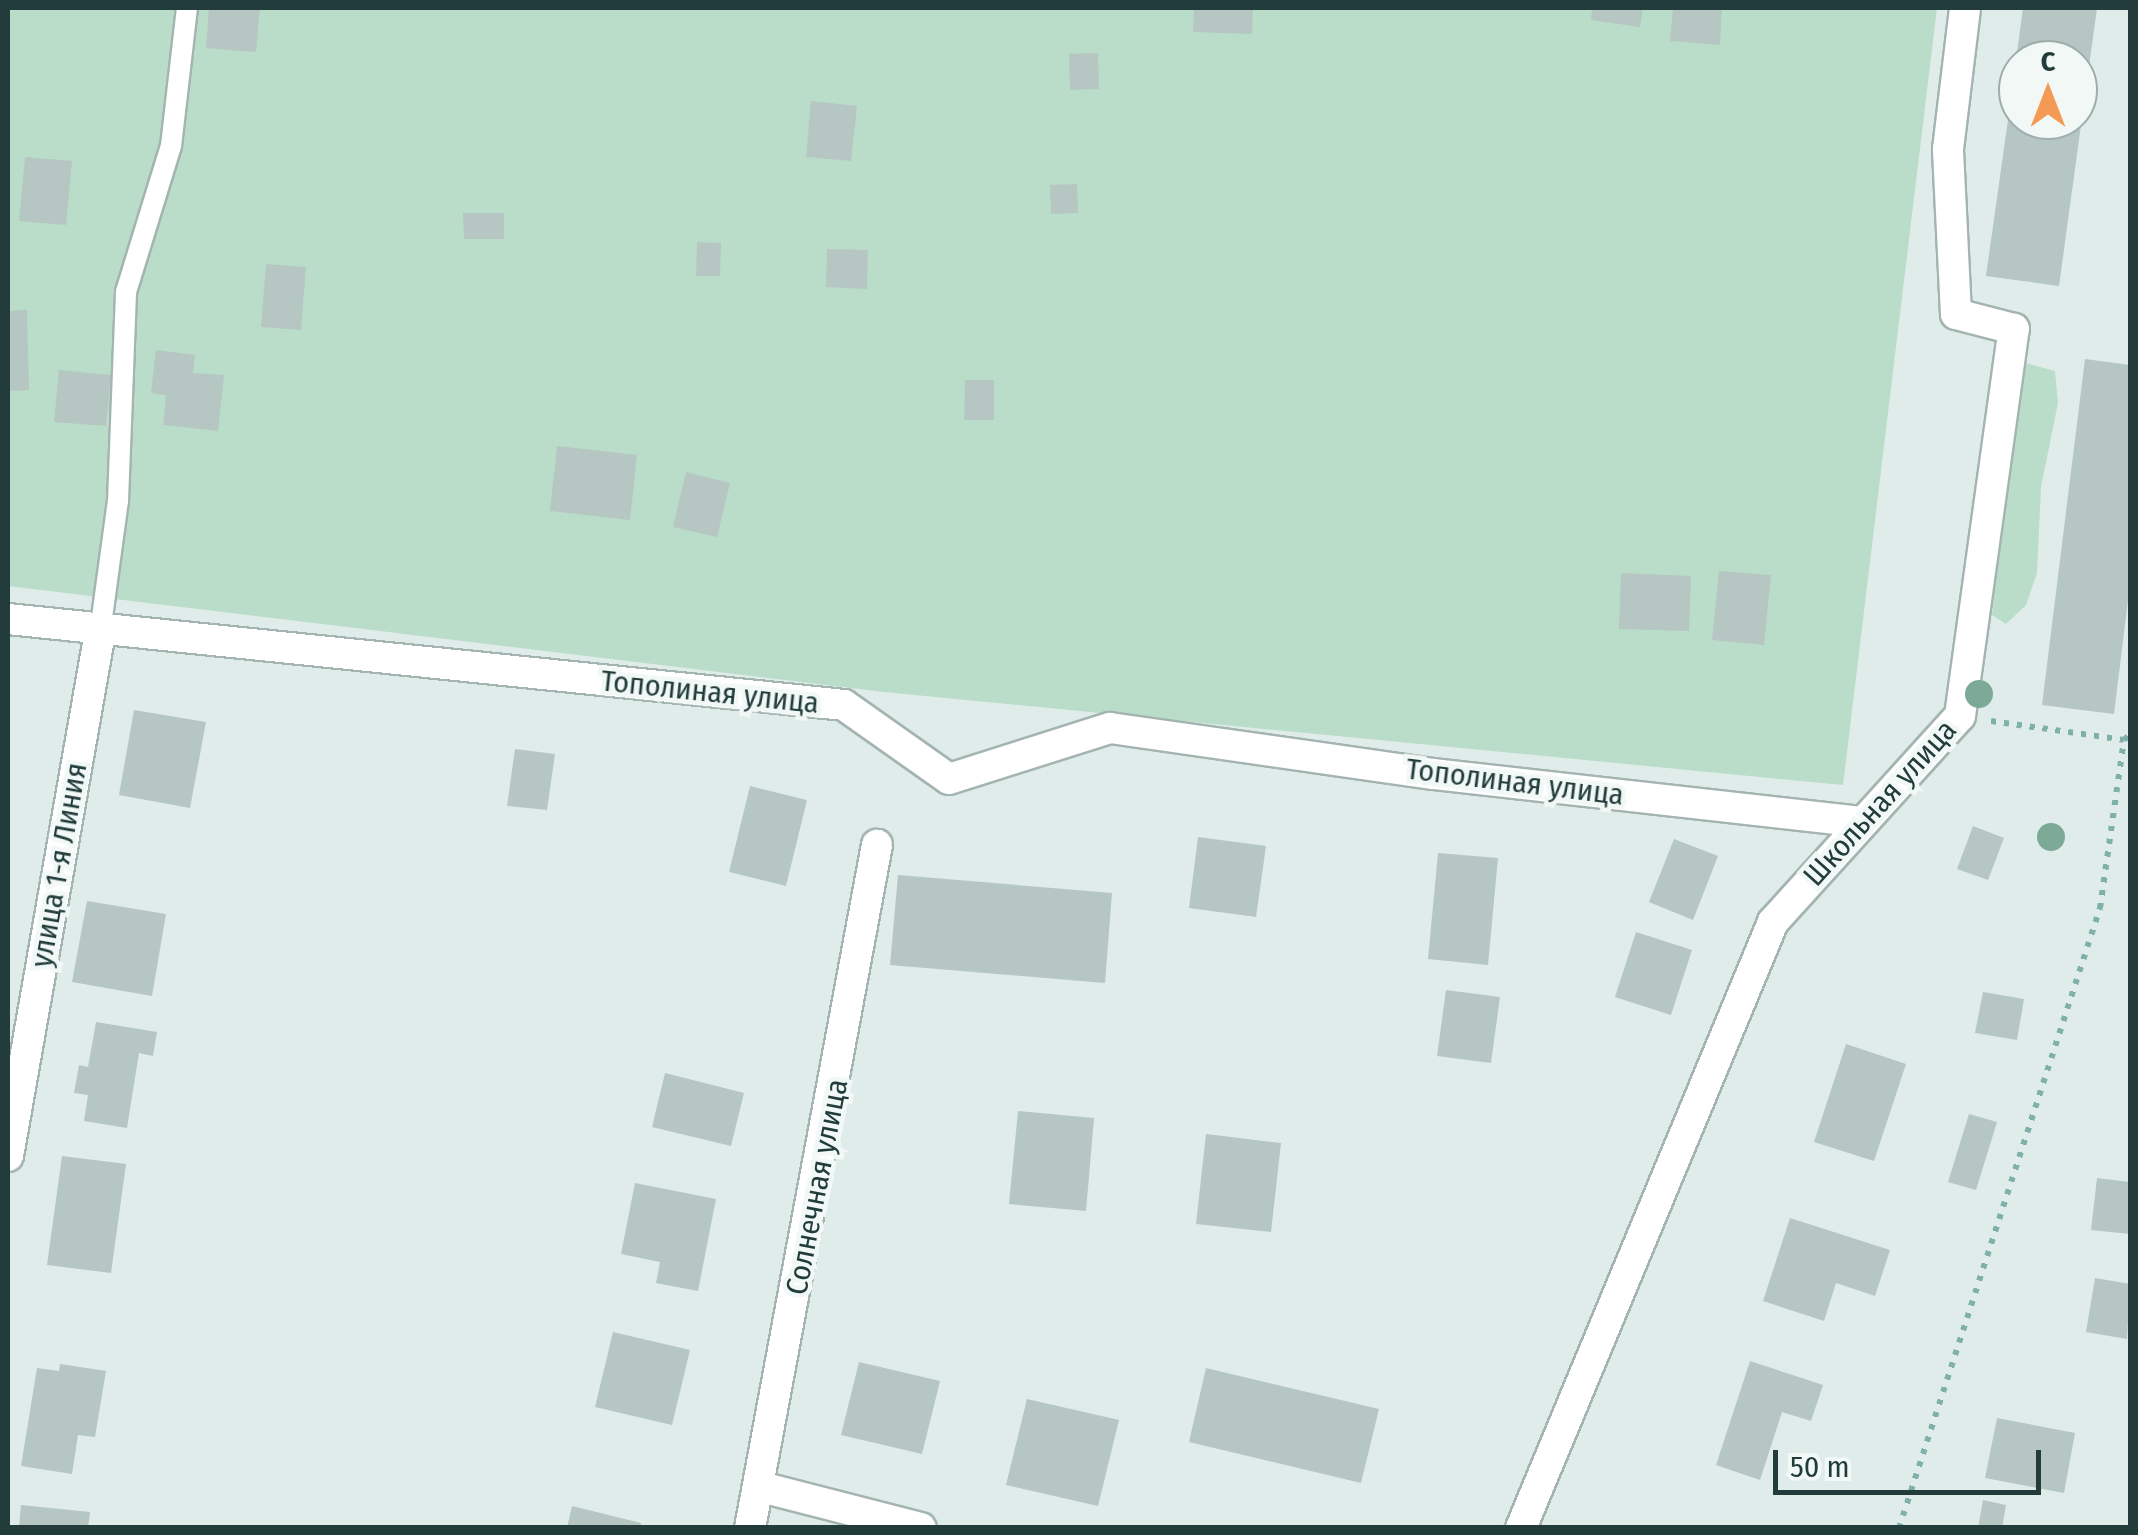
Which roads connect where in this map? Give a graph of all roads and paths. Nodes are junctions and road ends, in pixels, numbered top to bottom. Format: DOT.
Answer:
graph roads {
  1 [pos="186,8"];
  2 [pos="1964,8"];
  3 [pos="8,619"];
  4 [pos="100,632"];
  5 [pos="1960,716"];
  6 [pos="2127,737"];
  7 [pos="1858,822"];
  8 [pos="877,845"];
  9 [pos="8,1156"];
  10 [pos="761,1487"];
  11 [pos="750,1528"];
  12 [pos="920,1528"];
  13 [pos="1520,1528"];
  14 [pos="1899,1528"];
  1 -- 4 [label="lane"];
  2 -- 5 [label="street, Школьная улица"];
  3 -- 4 [label="street, Тополиная улица"];
  4 -- 7 [label="street, Тополиная улица"];
  4 -- 9 [label="street, улица 1-я Линия"];
  5 -- 6 [label="path"];
  5 -- 7 [label="street, Школьная улица"];
  6 -- 14 [label="path"];
  7 -- 13 [label="street, Школьная улица"];
  8 -- 10 [label="street, Солнечная улица"];
  10 -- 11 [label="street, Солнечная улица"];
  10 -- 12 [label="street"];
}
